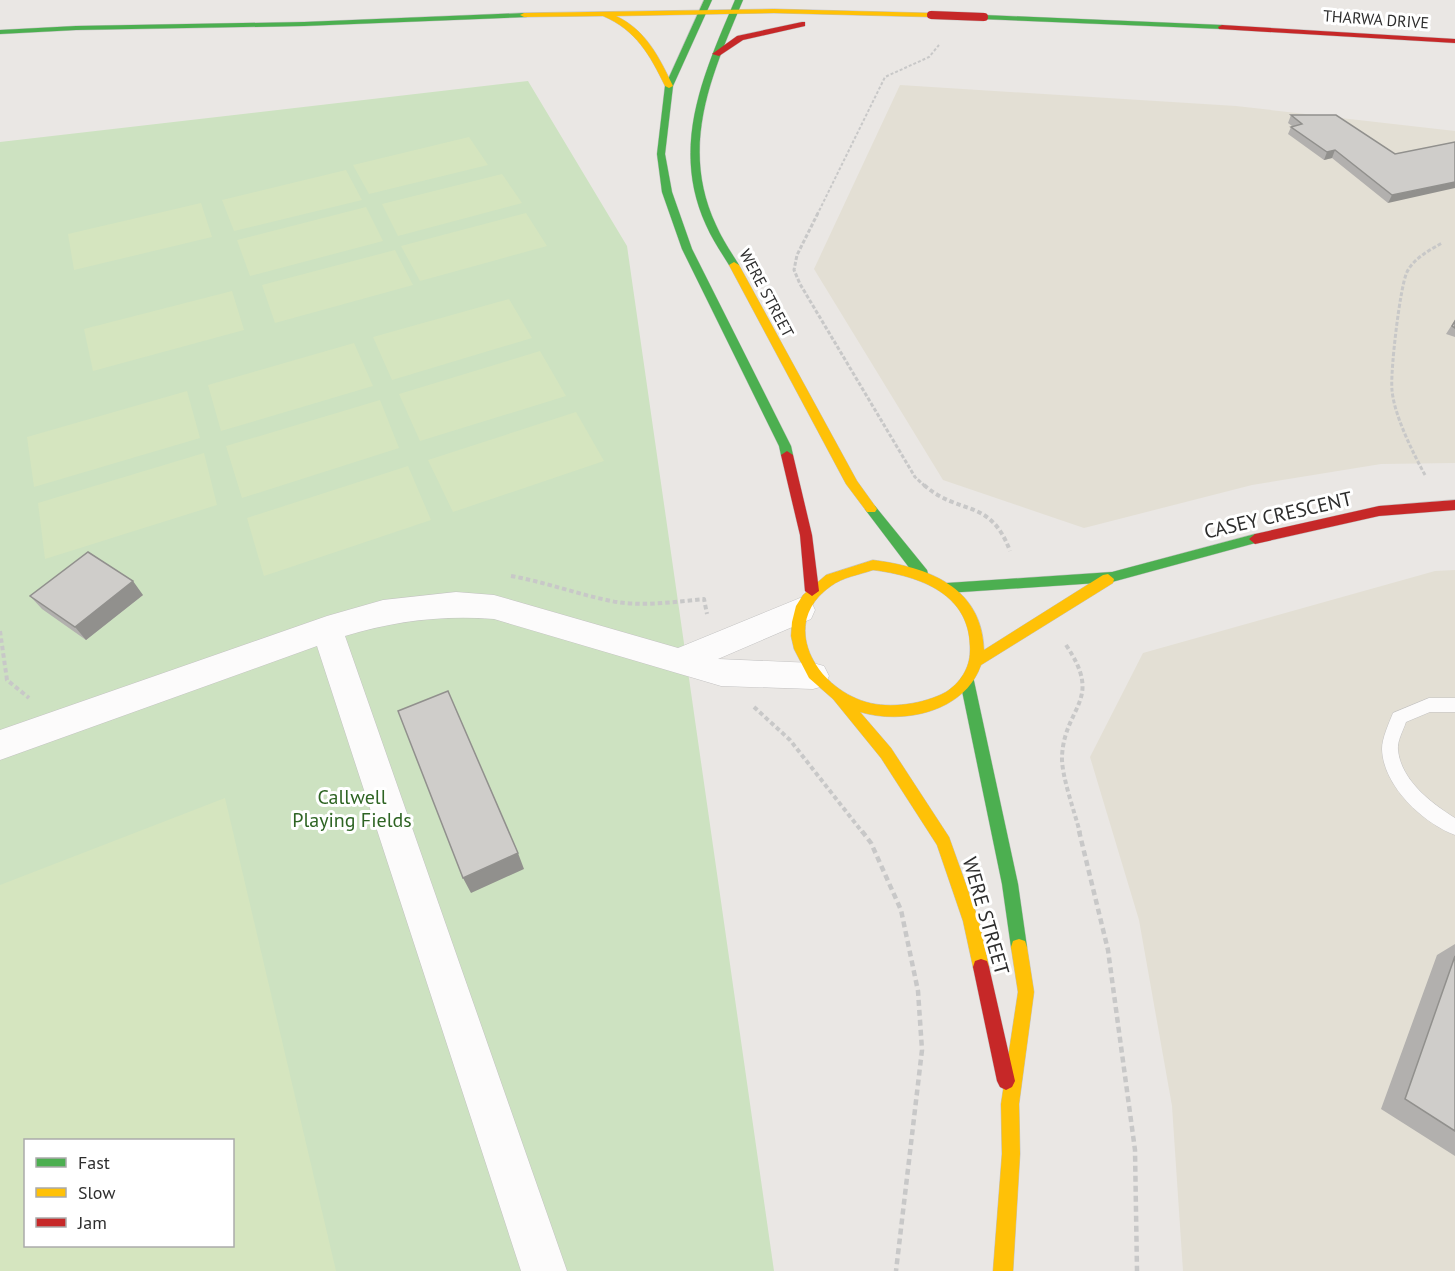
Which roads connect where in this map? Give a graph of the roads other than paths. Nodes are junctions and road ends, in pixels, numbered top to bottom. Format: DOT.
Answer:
graph roads {
  1 [pos="706,5"];
  2 [pos="738,5"];
  3 [pos="599,11"];
  4 [pos="878,12"];
  5 [pos="1229,13"];
  6 [pos="96,14"];
  7 [pos="0,23"];
  8 [pos="0,32"];
  9 [pos="1455,39"];
  10 [pos="716,54"];
  11 [pos="669,86"];
  12 [pos="1455,505"];
  13 [pos="922,574"];
  14 [pos="1112,577"];
  15 [pos="947,588"];
  16 [pos="806,601"];
  17 [pos="327,629"];
  18 [pos="679,661"];
  19 [pos="977,661"];
  20 [pos="813,676"];
  21 [pos="967,681"];
  22 [pos="840,699"];
  23 [pos="1455,705"];
  24 [pos="0,745"];
  25 [pos="1455,827"];
  26 [pos="1010,1104"];
  27 [pos="544,1271"];
  28 [pos="1004,1271"];
  1 -- 2 [label="street, THARWA DRIVE"];
  1 -- 3 [label="street, THARWA DRIVE"];
  1 -- 11 [label="street"];
  2 -- 4 [label="street, THARWA DRIVE"];
  2 -- 10 [label="street, WERE STREET"];
  3 -- 8 [label="street, THARWA DRIVE"];
  3 -- 11 [label="street"];
  4 -- 9 [label="street, THARWA DRIVE, bridge"];
  4 -- 10 [label="street"];
  5 -- 9 [label="street, THARWA DRIVE"];
  6 -- 7 [label="street"];
  10 -- 13 [label="street, WERE STREET"];
  11 -- 16 [label="street"];
  12 -- 14 [label="street, CASEY CRESCENT"];
  13 -- 15 [label="street"];
  13 -- 16 [label="street"];
  14 -- 15 [label="street, CASEY CRESCENT"];
  14 -- 19 [label="street, CASEY CRESCENT"];
  15 -- 19 [label="street"];
  16 -- 18 [label="street"];
  16 -- 20 [label="street"];
  17 -- 18 [label="street"];
  17 -- 24 [label="street"];
  17 -- 27 [label="street"];
  18 -- 20 [label="street"];
  19 -- 21 [label="street"];
  20 -- 22 [label="street"];
  21 -- 22 [label="street"];
  21 -- 26 [label="street, WERE STREET"];
  22 -- 26 [label="street, WERE STREET"];
  23 -- 25 [label="lane"];
  26 -- 28 [label="street, WERE STREET"];
}
